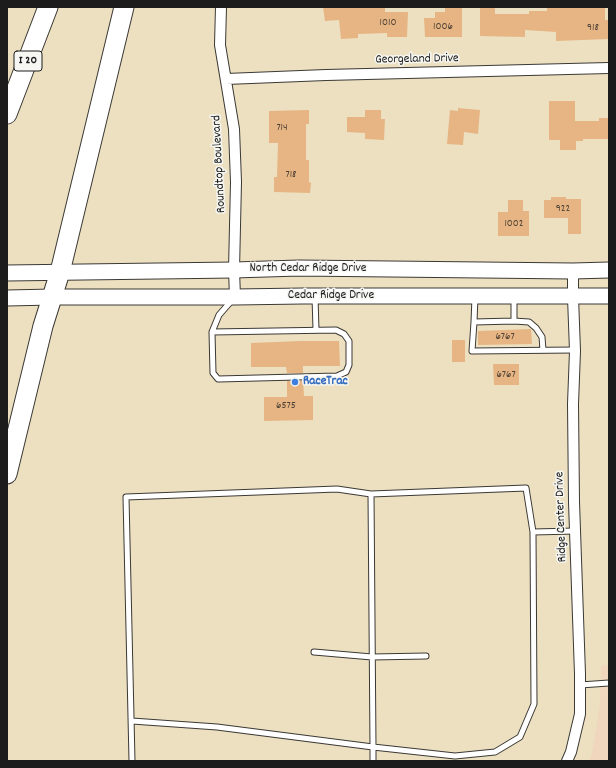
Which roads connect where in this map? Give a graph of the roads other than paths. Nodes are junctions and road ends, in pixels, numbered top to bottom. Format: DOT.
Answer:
graph roads {
  1 [pos="48,7"];
  2 [pos="124,7"];
  3 [pos="221,7"];
  4 [pos="609,68"];
  5 [pos="226,79"];
  6 [pos="7,114"];
  7 [pos="234,270"];
  8 [pos="609,270"];
  9 [pos="573,271"];
  10 [pos="60,272"];
  11 [pos="7,273"];
  12 [pos="315,296"];
  13 [pos="475,296"];
  14 [pos="609,296"];
  15 [pos="53,297"];
  16 [pos="235,297"];
  17 [pos="514,297"];
  18 [pos="573,297"];
  19 [pos="14,298"];
  20 [pos="514,321"];
  21 [pos="474,322"];
  22 [pos="316,330"];
  23 [pos="212,332"];
  24 [pos="543,350"];
  25 [pos="575,350"];
  26 [pos="7,474"];
  27 [pos="371,494"];
  28 [pos="575,531"];
  29 [pos="533,532"];
  30 [pos="314,652"];
  31 [pos="426,656"];
  32 [pos="372,657"];
  33 [pos="609,683"];
  34 [pos="580,684"];
  35 [pos="132,721"];
  36 [pos="373,747"];
  37 [pos="132,761"];
  38 [pos="373,761"];
  39 [pos="567,761"];
  1 -- 6 [label="highway, I 20"];
  2 -- 10 [label="highway"];
  3 -- 5 [label="street, Roundtop Boulevard"];
  4 -- 5 [label="street, Georgeland Drive"];
  5 -- 7 [label="street, Roundtop Boulevard"];
  7 -- 9 [label="main road, North Cedar Ridge Drive"];
  7 -- 10 [label="main road, North Cedar Ridge Drive"];
  7 -- 16 [label="street, Roundtop Boulevard"];
  8 -- 9 [label="main road, North Cedar Ridge Drive"];
  9 -- 18 [label="street, Ridge Center Drive"];
  10 -- 11 [label="main road, North Cedar Ridge Drive"];
  10 -- 15 [label="highway"];
  12 -- 13 [label="main road, Cedar Ridge Drive"];
  12 -- 16 [label="main road, Cedar Ridge Drive"];
  12 -- 22 [label="lane"];
  13 -- 17 [label="main road, Cedar Ridge Drive"];
  13 -- 21 [label="lane"];
  14 -- 18 [label="main road, Cedar Ridge Drive"];
  15 -- 16 [label="main road, Cedar Ridge Drive"];
  15 -- 19 [label="main road"];
  15 -- 26 [label="highway"];
  16 -- 23 [label="lane"];
  17 -- 18 [label="main road, Cedar Ridge Drive"];
  17 -- 20 [label="lane"];
  18 -- 25 [label="street, Ridge Center Drive"];
  20 -- 21 [label="lane"];
  20 -- 24 [label="lane"];
  21 -- 24 [label="lane"];
  22 -- 23 [label="lane"];
  22 -- 23 [label="lane"];
  24 -- 25 [label="lane"];
  25 -- 28 [label="street, Ridge Center Drive"];
  27 -- 29 [label="lane"];
  27 -- 32 [label="lane"];
  27 -- 35 [label="lane"];
  28 -- 29 [label="lane"];
  28 -- 34 [label="street, Ridge Center Drive"];
  29 -- 36 [label="lane"];
  30 -- 32 [label="lane"];
  31 -- 32 [label="lane"];
  32 -- 36 [label="lane"];
  33 -- 34 [label="lane"];
  34 -- 39 [label="street, Ridge Center Drive"];
  35 -- 36 [label="lane"];
  35 -- 37 [label="lane"];
  36 -- 38 [label="lane"];
}
